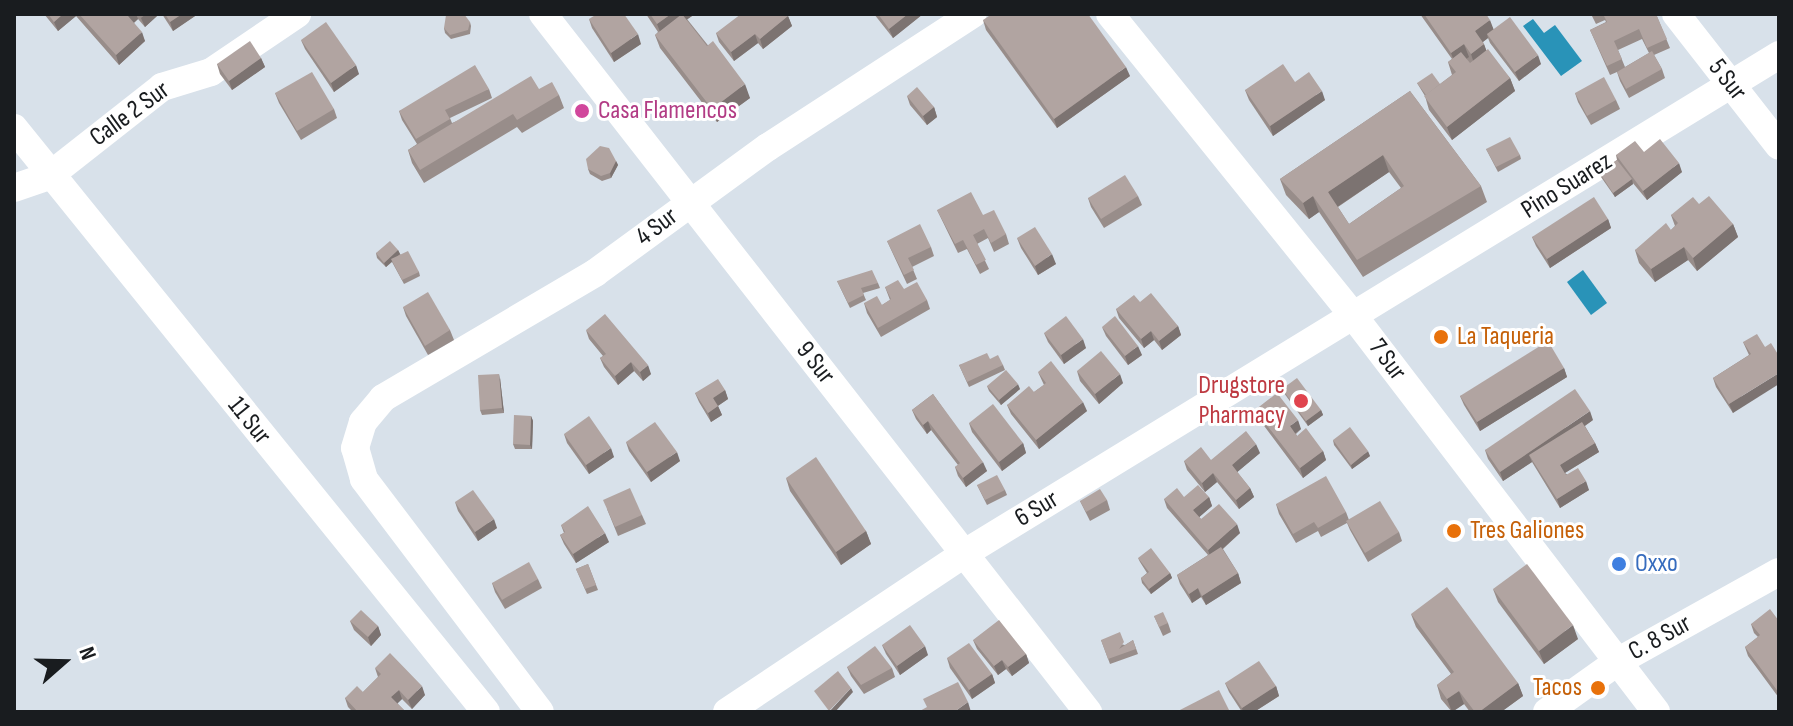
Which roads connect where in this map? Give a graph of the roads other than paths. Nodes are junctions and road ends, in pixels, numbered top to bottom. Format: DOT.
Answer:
graph roads {
  1 [pos="297,14"];
  2 [pos="543,14"];
  3 [pos="973,14"];
  4 [pos="1110,14"];
  5 [pos="1676,14"];
  6 [pos="1779,55"];
  7 [pos="1731,85"];
  8 [pos="14,128"];
  9 [pos="1779,146"];
  10 [pos="49,176"];
  11 [pos="14,188"];
  12 [pos="690,202"];
  13 [pos="1355,318"];
  14 [pos="965,553"];
  15 [pos="1779,572"];
  16 [pos="1617,662"];
  17 [pos="486,712"];
  18 [pos="540,712"];
  19 [pos="727,712"];
  20 [pos="1088,712"];
  21 [pos="1547,712"];
  22 [pos="1656,712"];
  1 -- 10 [label="street, Calle 2 Sur"];
  2 -- 12 [label="street, 9 Sur"];
  3 -- 12 [label="street, 4 Sur"];
  4 -- 13 [label="street, 7 Sur"];
  5 -- 7 [label="street, 5 Sur"];
  6 -- 7 [label="street, Pino Suarez"];
  7 -- 9 [label="street, 5 Sur"];
  7 -- 13 [label="street, Pino Suarez"];
  8 -- 10 [label="street, 11 Sur"];
  10 -- 11 [label="street, Calle 2 Sur"];
  10 -- 17 [label="street, 11 Sur"];
  12 -- 14 [label="street, 9 Sur"];
  12 -- 18 [label="street, 4 Sur"];
  13 -- 14 [label="street, 6 Sur"];
  13 -- 16 [label="street, 7 Sur"];
  14 -- 19 [label="street, 6 Sur"];
  14 -- 20 [label="street, 9 Sur"];
  15 -- 16 [label="street, C. 8 Sur"];
  16 -- 21 [label="street, C. 8 Sur"];
  16 -- 22 [label="street, 7 Sur"];
}
